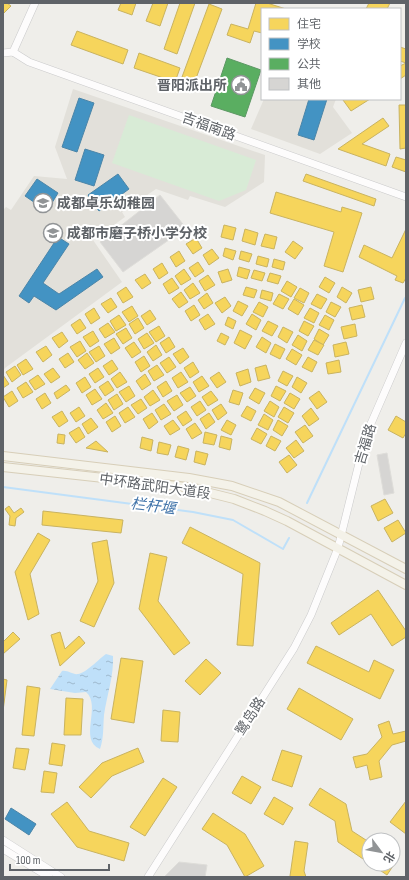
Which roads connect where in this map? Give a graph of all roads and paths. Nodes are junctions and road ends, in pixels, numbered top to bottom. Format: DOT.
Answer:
graph roads {
  1 [pos="35,3"];
  2 [pos="13,52"];
  3 [pos="3,53"];
  4 [pos="406,197"];
  5 [pos="406,343"];
  6 [pos="3,456"];
  7 [pos="3,467"];
  8 [pos="341,535"];
  9 [pos="338,548"];
  10 [pos="406,569"];
  11 [pos="406,585"];
  12 [pos="3,840"];
  13 [pos="3,849"];
  14 [pos="49,877"];
  15 [pos="61,877"];
  16 [pos="148,877"];
  1 -- 2 [label="street"];
  2 -- 3 [label="street"];
  2 -- 4 [label="street, 吉福南路"];
  5 -- 8 [label="street, 吉福路"];
  6 -- 8 [label="main road, 中环路武阳大道段"];
  7 -- 9 [label="main road, 中环路武阳大道段"];
  8 -- 9 [label="street, 吉福路"];
  8 -- 10 [label="main road, 中环路武阳大道段"];
  9 -- 11 [label="main road, 中环路武阳大道段"];
  9 -- 16 [label="street, 鹭岛路"];
  12 -- 15 [label="street"];
  13 -- 14 [label="street"];
}
